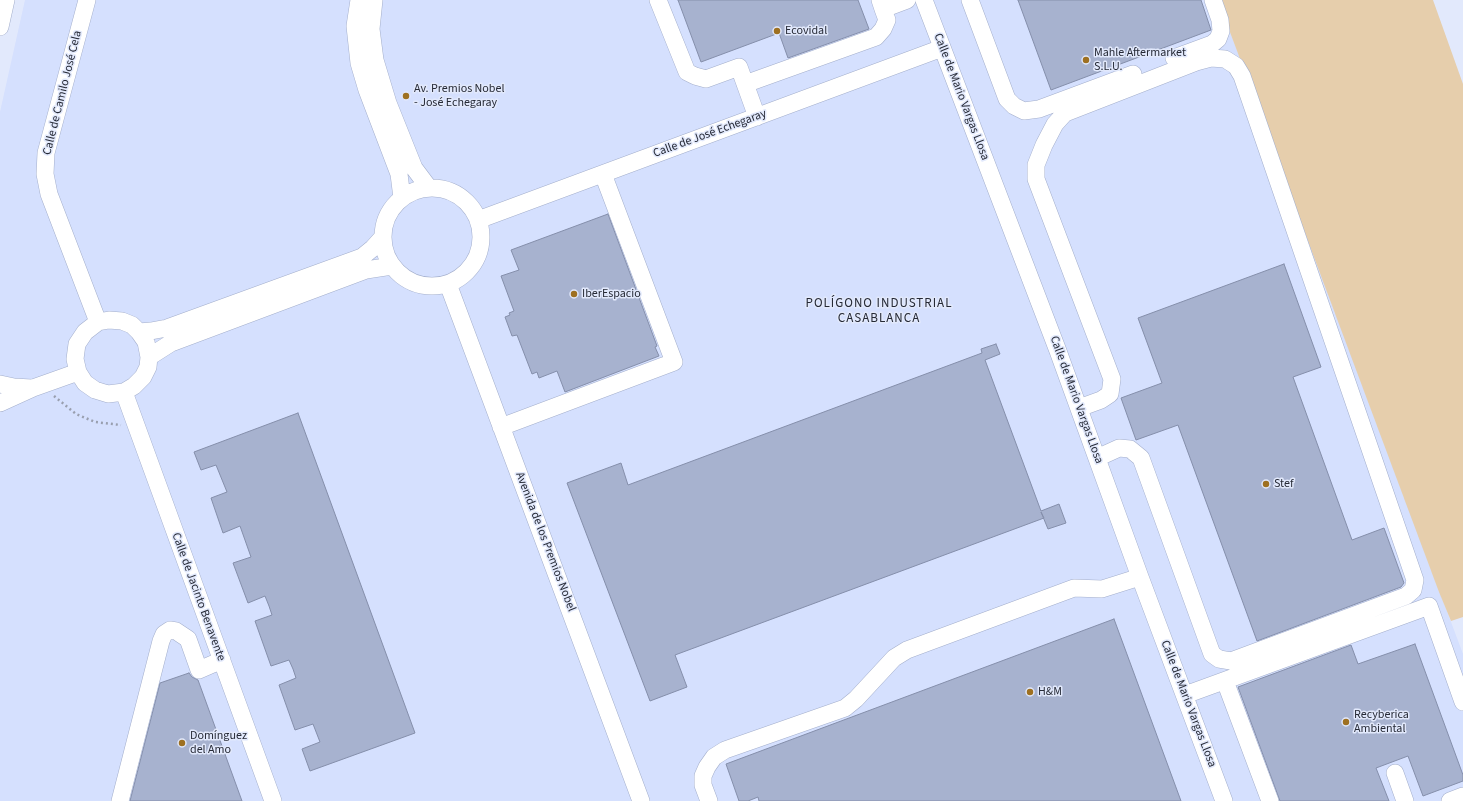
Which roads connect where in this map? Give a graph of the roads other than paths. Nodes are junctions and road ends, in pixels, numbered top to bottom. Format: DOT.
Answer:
graph roads {
  1 [pos="6,0"];
  2 [pos="87,0"];
  3 [pos="359,0"];
  4 [pos="374,0"];
  5 [pos="658,0"];
  6 [pos="907,0"];
  7 [pos="924,0"];
  8 [pos="970,0"];
  9 [pos="1213,0"];
  10 [pos="881,4"];
  11 [pos="0,27"];
  12 [pos="942,48"];
  13 [pos="746,84"];
  14 [pos="757,117"];
  15 [pos="603,174"];
  16 [pos="429,188"];
  17 [pos="402,198"];
  18 [pos="478,220"];
  19 [pos="382,238"];
  20 [pos="392,266"];
  21 [pos="448,284"];
  22 [pos="98,322"];
  23 [pos="139,332"];
  24 [pos="149,357"];
  25 [pos="78,372"];
  26 [pos="0,384"];
  27 [pos="40,385"];
  28 [pos="124,392"];
  29 [pos="0,403"];
  30 [pos="1079,408"];
  31 [pos="501,426"];
  32 [pos="1098,458"];
  33 [pos="1140,577"];
  34 [pos="222,660"];
  35 [pos="1225,681"];
  36 [pos="1185,696"];
  37 [pos="1463,702"];
  38 [pos="1395,773"];
  39 [pos="1463,796"];
  40 [pos="120,801"];
  41 [pos="274,801"];
  42 [pos="642,801"];
  43 [pos="709,801"];
  44 [pos="1224,801"];
  45 [pos="1270,801"];
  46 [pos="1405,801"];
  47 [pos="1450,801"];
  1 -- 11 [label="street"];
  2 -- 22 [label="street, Calle de Camilo José Cela"];
  3 -- 17 [label="street"];
  4 -- 16 [label="street"];
  5 -- 13 [label="street"];
  6 -- 10 [label="street"];
  7 -- 12 [label="street, Calle de Mario Vargas Llosa"];
  8 -- 9 [label="street"];
  10 -- 13 [label="street"];
  12 -- 14 [label="street, Calle de José Echegaray"];
  12 -- 30 [label="street, Calle de Mario Vargas Llosa"];
  13 -- 14 [label="street"];
  14 -- 15 [label="street, Calle de José Echegaray"];
  15 -- 18 [label="street, Calle de José Echegaray"];
  15 -- 31 [label="street"];
  16 -- 17 [label="street"];
  16 -- 18 [label="street"];
  17 -- 19 [label="street"];
  18 -- 21 [label="street"];
  19 -- 20 [label="street"];
  19 -- 23 [label="street"];
  20 -- 21 [label="street"];
  20 -- 24 [label="street"];
  21 -- 31 [label="street, Avenida de los Premios Nobel"];
  22 -- 23 [label="street"];
  22 -- 25 [label="street"];
  23 -- 24 [label="street"];
  24 -- 28 [label="street"];
  25 -- 27 [label="street"];
  25 -- 28 [label="street"];
  26 -- 27 [label="street"];
  27 -- 29 [label="street"];
  28 -- 34 [label="street, Calle de Jacinto Benavente"];
  30 -- 32 [label="street, Calle de Mario Vargas Llosa"];
  30 -- 32 [label="street"];
  31 -- 42 [label="street, Avenida de los Premios Nobel"];
  32 -- 33 [label="street, Calle de Mario Vargas Llosa"];
  33 -- 36 [label="street, Calle de Mario Vargas Llosa"];
  33 -- 43 [label="street"];
  34 -- 40 [label="street"];
  34 -- 41 [label="street, Calle de Jacinto Benavente"];
  35 -- 36 [label="street"];
  35 -- 37 [label="street"];
  35 -- 45 [label="street"];
  36 -- 44 [label="street, Calle de Mario Vargas Llosa"];
  38 -- 46 [label="street"];
  39 -- 47 [label="street"];
}
